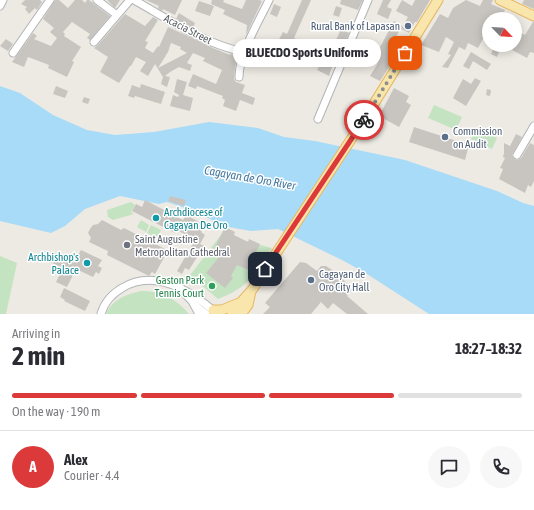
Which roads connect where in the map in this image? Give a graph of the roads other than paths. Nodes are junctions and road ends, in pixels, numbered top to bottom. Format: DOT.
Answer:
graph roads {
  1 [pos="50,0"];
  2 [pos="97,0"];
  3 [pos="130,0"];
  4 [pos="134,0"];
  5 [pos="269,0"];
  6 [pos="368,0"];
  7 [pos="438,0"];
  8 [pos="500,0"];
  9 [pos="117,15"];
  10 [pos="534,16"];
  11 [pos="94,42"];
  12 [pos="244,52"];
  13 [pos="13,53"];
  14 [pos="239,76"];
  15 [pos="318,119"];
  16 [pos="534,126"];
  17 [pos="516,155"];
  18 [pos="182,290"];
  19 [pos="252,290"];
  20 [pos="242,301"];
  21 [pos="192,302"];
  22 [pos="100,312"];
  23 [pos="212,313"];
  24 [pos="199,314"];
  25 [pos="232,314"];
  26 [pos="241,314"];
  1 -- 13 [label="street"];
  2 -- 9 [label="street"];
  3 -- 9 [label="street"];
  4 -- 12 [label="street, Acacia Street"];
  5 -- 12 [label="street"];
  6 -- 15 [label="street"];
  7 -- 19 [label="main road"];
  8 -- 10 [label="main road"];
  9 -- 11 [label="street"];
  12 -- 14 [label="street"];
  16 -- 17 [label="street"];
  18 -- 21 [label="street"];
  18 -- 22 [label="street"];
  18 -- 23 [label="street"];
  19 -- 20 [label="main road"];
  19 -- 26 [label="main road"];
  20 -- 23 [label="main road"];
  20 -- 25 [label="main road"];
  21 -- 23 [label="street"];
  21 -- 24 [label="street"];
}
